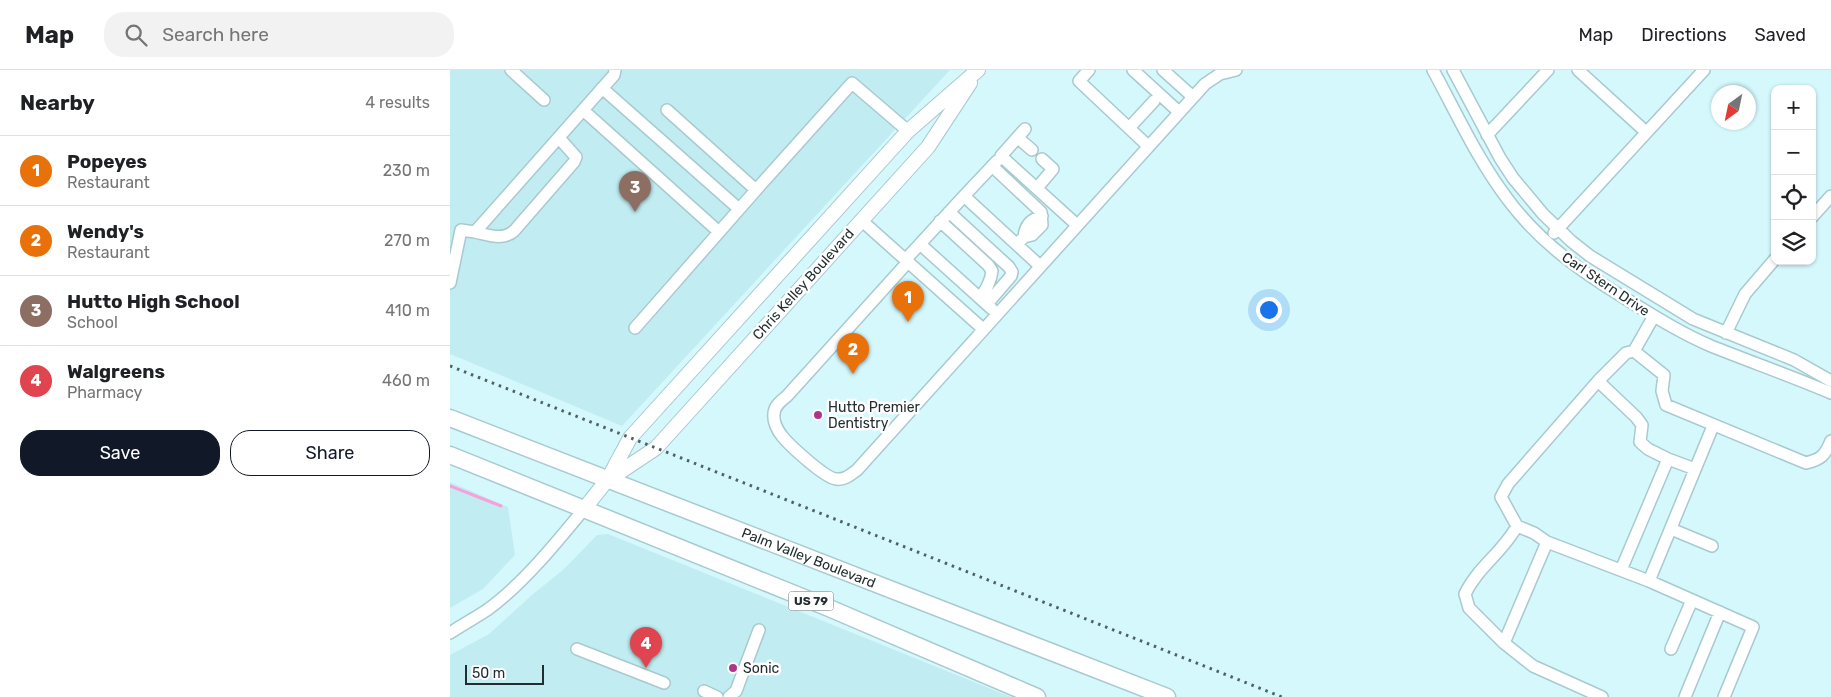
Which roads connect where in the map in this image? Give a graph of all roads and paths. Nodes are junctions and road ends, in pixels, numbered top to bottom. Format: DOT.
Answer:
graph roads {
  1 [pos="511,70"];
  2 [pos="615,70"];
  3 [pos="979,70"];
  4 [pos="1089,70"];
  5 [pos="1133,70"];
  6 [pos="1236,70"];
  7 [pos="1433,70"];
  8 [pos="1453,70"];
  9 [pos="1548,70"];
  10 [pos="1578,70"];
  11 [pos="1704,70"];
  12 [pos="1174,72"];
  13 [pos="602,88"];
  14 [pos="1193,97"];
  15 [pos="544,100"];
  16 [pos="1154,101"];
  17 [pos="583,110"];
  18 [pos="666,110"];
  19 [pos="1179,112"];
  20 [pos="1129,128"];
  21 [pos="908,131"];
  22 [pos="1646,132"];
  23 [pos="1487,135"];
  24 [pos="559,138"];
  25 [pos="1148,146"];
  26 [pos="1032,150"];
  27 [pos="1001,156"];
  28 [pos="1042,159"];
  29 [pos="992,166"];
  30 [pos="1037,188"];
  31 [pos="756,190"];
  32 [pos="964,196"];
  33 [pos="1831,196"];
  34 [pos="739,209"];
  35 [pos="949,212"];
  36 [pos="1816,213"];
  37 [pos="861,220"];
  38 [pos="940,221"];
  39 [pos="1078,224"];
  40 [pos="1558,229"];
  41 [pos="475,232"];
  42 [pos="719,232"];
  43 [pos="1020,241"];
  44 [pos="1546,242"];
  45 [pos="920,244"];
  46 [pos="906,262"];
  47 [pos="1771,264"];
  48 [pos="1040,266"];
  49 [pos="450,283"];
  50 [pos="984,297"];
  51 [pos="998,313"];
  52 [pos="1654,316"];
  53 [pos="635,328"];
  54 [pos="983,329"];
  55 [pos="1726,333"];
  56 [pos="1634,351"];
  57 [pos="1831,380"];
  58 [pos="1598,381"];
  59 [pos="1831,393"];
  60 [pos="450,418"];
  61 [pos="1713,426"];
  62 [pos="1831,440"];
  63 [pos="450,455"];
  64 [pos="1668,458"];
  65 [pos="1695,470"];
  66 [pos="608,479"];
  67 [pos="584,509"];
  68 [pos="1517,526"];
  69 [pos="1671,529"];
  70 [pos="1547,542"];
  71 [pos="1712,546"];
  72 [pos="1621,570"];
  73 [pos="1649,580"];
  74 [pos="1692,600"];
  75 [pos="1720,612"];
  76 [pos="759,630"];
  77 [pos="450,633"];
  78 [pos="1504,643"];
  79 [pos="577,649"];
  80 [pos="1671,649"];
  81 [pos="664,683"];
  82 [pos="704,691"];
  83 [pos="717,697"];
  84 [pos="729,697"];
  85 [pos="1037,697"];
  86 [pos="1167,697"];
  87 [pos="1602,697"];
  88 [pos="1685,697"];
  89 [pos="1724,697"];
  1 -- 15 [label="street"];
  2 -- 13 [label="street"];
  3 -- 21 [label="main road, Chris Kelley Boulevard"];
  3 -- 37 [label="main road, Chris Kelley Boulevard"];
  4 -- 20 [label="street"];
  5 -- 19 [label="street"];
  6 -- 14 [label="street"];
  7 -- 44 [label="street, Carl Stern Drive"];
  8 -- 23 [label="street, Carl Stern Drive"];
  9 -- 23 [label="street"];
  10 -- 22 [label="street"];
  11 -- 22 [label="street"];
  12 -- 14 [label="street"];
  13 -- 17 [label="street"];
  13 -- 34 [label="street"];
  14 -- 19 [label="street"];
  16 -- 20 [label="street"];
  17 -- 24 [label="street"];
  17 -- 42 [label="street"];
  18 -- 31 [label="street"];
  19 -- 25 [label="street"];
  20 -- 25 [label="street"];
  21 -- 31 [label="street"];
  21 -- 66 [label="main road, Chris Kelley Boulevard"];
  22 -- 40 [label="street"];
  23 -- 40 [label="street, Carl Stern Drive"];
  24 -- 41 [label="street"];
  24 -- 41 [label="street"];
  25 -- 39 [label="street"];
  26 -- 27 [label="street"];
  27 -- 29 [label="street"];
  27 -- 30 [label="street"];
  28 -- 30 [label="street"];
  29 -- 32 [label="street"];
  29 -- 43 [label="street"];
  30 -- 39 [label="street"];
  31 -- 34 [label="street"];
  32 -- 35 [label="street"];
  32 -- 43 [label="street"];
  33 -- 36 [label="street"];
  34 -- 42 [label="street"];
  35 -- 38 [label="street"];
  35 -- 50 [label="street"];
  37 -- 46 [label="street"];
  37 -- 66 [label="main road, Chris Kelley Boulevard"];
  38 -- 45 [label="street"];
  38 -- 50 [label="street"];
  39 -- 48 [label="street"];
  40 -- 44 [label="street"];
  40 -- 55 [label="street, Carl Stern Drive"];
  41 -- 49 [label="street"];
  42 -- 53 [label="street"];
  43 -- 48 [label="street"];
  44 -- 52 [label="street, Carl Stern Drive"];
  45 -- 46 [label="street"];
  45 -- 50 [label="street"];
  46 -- 54 [label="street"];
  46 -- 54 [label="street"];
  47 -- 55 [label="street"];
  48 -- 51 [label="street"];
  50 -- 51 [label="street"];
  51 -- 54 [label="street"];
  52 -- 56 [label="street"];
  52 -- 59 [label="street, Carl Stern Drive"];
  55 -- 57 [label="street, Carl Stern Drive"];
  56 -- 58 [label="street"];
  56 -- 61 [label="street"];
  58 -- 64 [label="street"];
  58 -- 68 [label="street"];
  60 -- 66 [label="highway, Palm Valley Boulevard"];
  61 -- 62 [label="street"];
  61 -- 65 [label="street"];
  63 -- 67 [label="highway, US 79"];
  64 -- 65 [label="street"];
  64 -- 72 [label="street"];
  65 -- 69 [label="street"];
  66 -- 67 [label="main road, Chris Kelley Boulevard"];
  66 -- 86 [label="highway, Palm Valley Boulevard"];
  67 -- 77 [label="street"];
  67 -- 85 [label="highway, US 79"];
  68 -- 70 [label="street"];
  68 -- 78 [label="street"];
  69 -- 71 [label="street"];
  69 -- 73 [label="street"];
  70 -- 72 [label="street"];
  70 -- 78 [label="street"];
  72 -- 73 [label="street"];
  73 -- 74 [label="street"];
  74 -- 75 [label="street"];
  74 -- 80 [label="street"];
  75 -- 88 [label="street"];
  75 -- 89 [label="street"];
  76 -- 84 [label="street"];
  78 -- 87 [label="street"];
  79 -- 81 [label="street"];
  82 -- 83 [label="street"];
}
